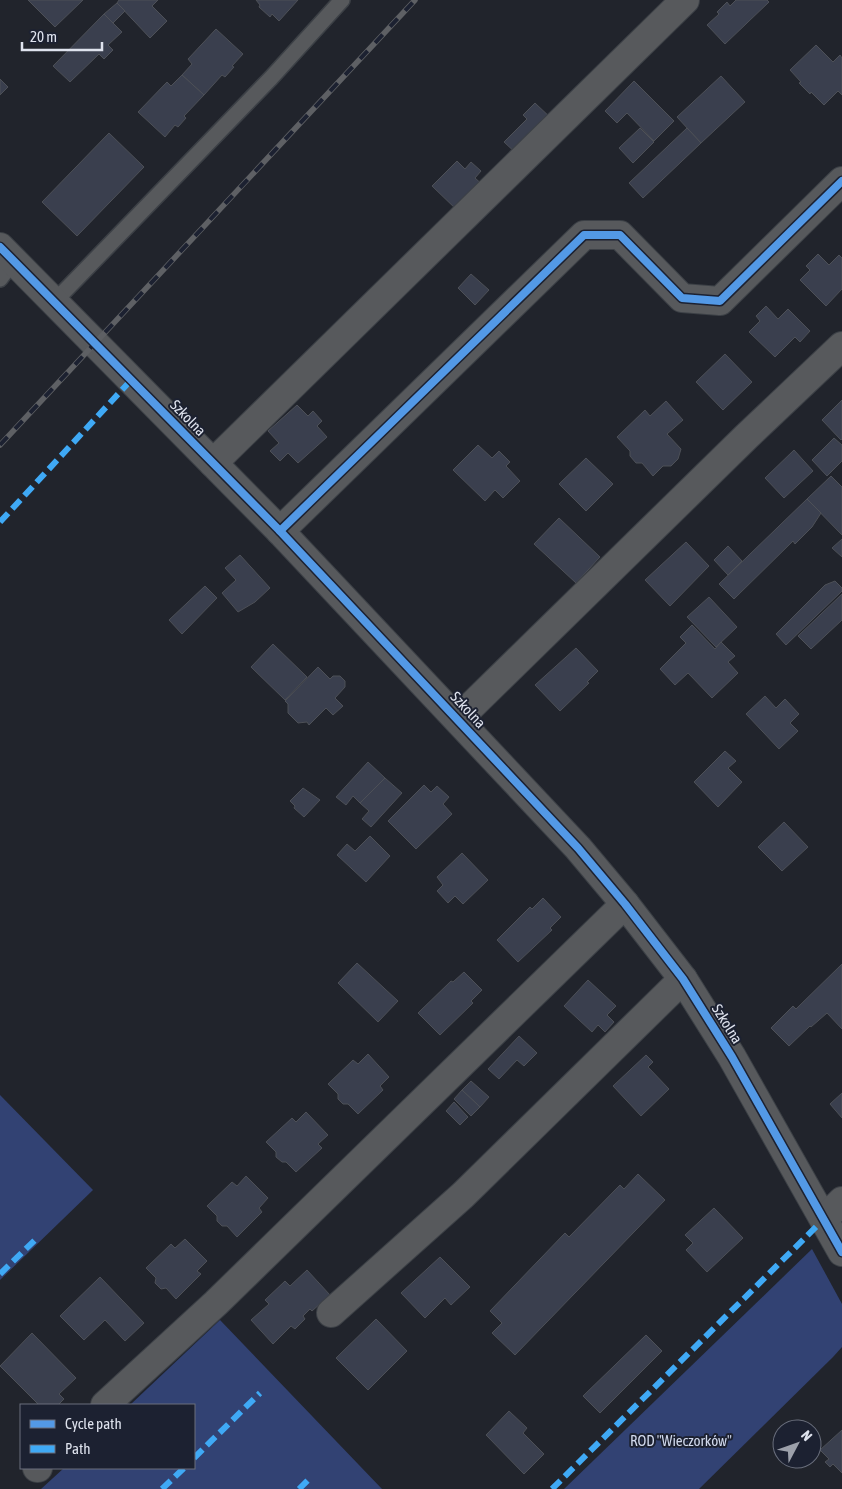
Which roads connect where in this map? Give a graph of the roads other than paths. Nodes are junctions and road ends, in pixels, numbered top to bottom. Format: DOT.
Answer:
graph roads {
  1 [pos="342,0"];
  2 [pos="685,0"];
  3 [pos="842,181"];
  4 [pos="5,262"];
  5 [pos="55,301"];
  6 [pos="842,346"];
  7 [pos="213,463"];
  8 [pos="280,531"];
  9 [pos="458,719"];
  10 [pos="625,904"];
  11 [pos="683,979"];
  12 [pos="833,1210"];
  13 [pos="842,1252"];
  14 [pos="331,1313"];
  15 [pos="106,1404"];
  1 -- 5 [label="lane"];
  2 -- 7 [label="street"];
  3 -- 8 [label="street"];
  4 -- 5 [label="street, Szkolna"];
  5 -- 7 [label="street, Szkolna"];
  6 -- 9 [label="street"];
  7 -- 8 [label="street, Szkolna"];
  8 -- 9 [label="street, Szkolna"];
  9 -- 10 [label="street, Szkolna"];
  10 -- 11 [label="street, Szkolna"];
  10 -- 15 [label="street"];
  11 -- 12 [label="street, Szkolna"];
  11 -- 14 [label="street"];
  12 -- 13 [label="street, Szkolna"];
}
